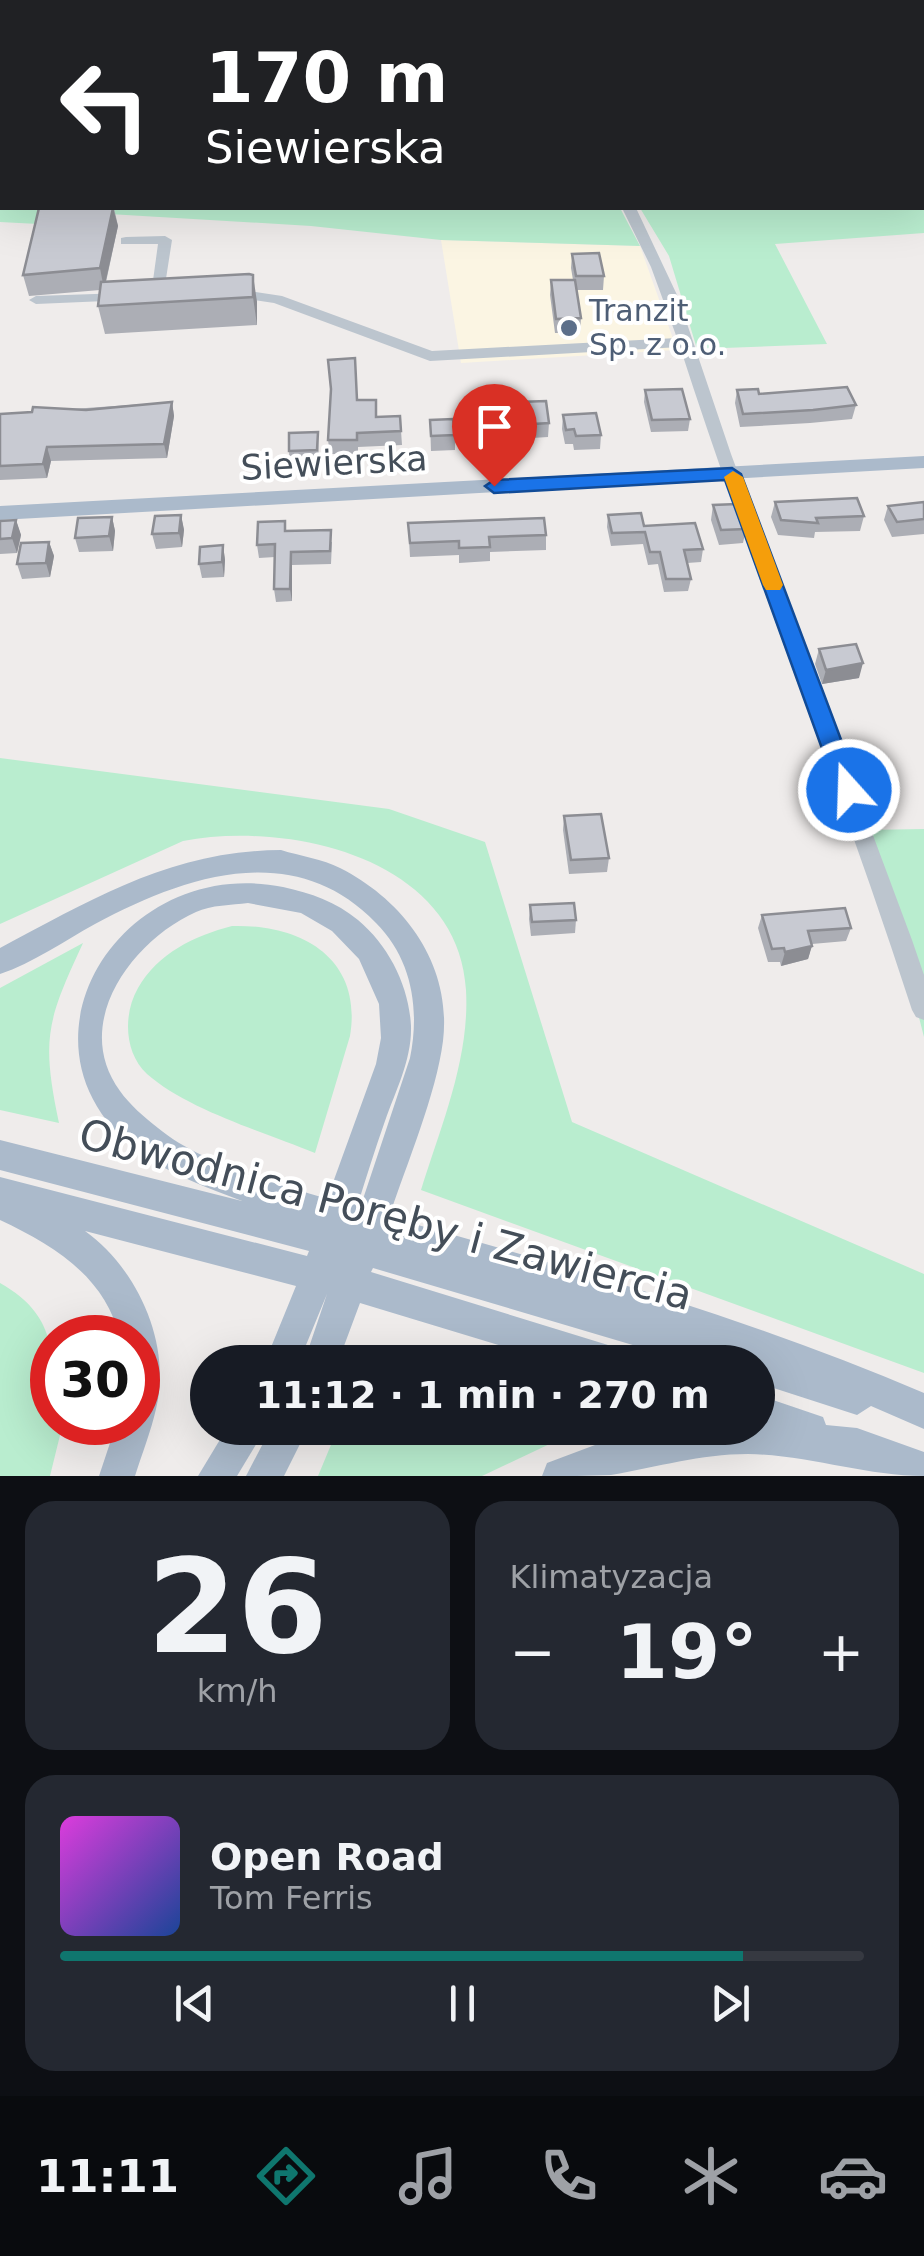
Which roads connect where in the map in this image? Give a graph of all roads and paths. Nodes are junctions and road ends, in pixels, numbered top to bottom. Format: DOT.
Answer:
graph roads {
  1 [pos="629,210"];
  2 [pos="126,241"];
  3 [pos="143,285"];
  4 [pos="216,292"];
  5 [pos="177,294"];
  6 [pos="36,300"];
  7 [pos="684,342"];
  8 [pos="924,462"];
  9 [pos="732,474"];
  10 [pos="0,513"];
  11 [pos="0,962"];
  12 [pos="924,1010"];
  13 [pos="0,1156"];
  14 [pos="0,1193"];
  15 [pos="0,1203"];
  16 [pos="307,1221"];
  17 [pos="392,1245"];
  18 [pos="132,1315"];
  19 [pos="289,1345"];
  20 [pos="327,1345"];
  21 [pos="552,1345"];
  22 [pos="695,1345"];
  23 [pos="775,1371"];
  24 [pos="924,1414"];
  25 [pos="775,1418"];
  26 [pos="127,1445"];
  27 [pos="237,1445"];
  28 [pos="281,1445"];
  29 [pos="873,1451"];
  30 [pos="924,1470"];
  31 [pos="117,1476"];
  32 [pos="216,1476"];
  33 [pos="264,1476"];
  34 [pos="560,1476"];
  1 -- 7 [label="street"];
  2 -- 3 [label="street"];
  3 -- 5 [label="street"];
  3 -- 6 [label="street"];
  4 -- 7 [label="street"];
  7 -- 9 [label="street"];
  8 -- 9 [label="main road, Siewierska"];
  9 -- 10 [label="main road, Siewierska"];
  9 -- 12 [label="street"];
  11 -- 20 [label="main road"];
  13 -- 16 [label="main road, Obwodnica Poręby i Zawiercia"];
  14 -- 21 [label="main road, Obwodnica Poręby i Zawiercia"];
  15 -- 18 [label="main road"];
  16 -- 17 [label="main road, Obwodnica Poręby i Zawiercia"];
  16 -- 19 [label="main road"];
  17 -- 22 [label="main road, Obwodnica Poręby i Zawiercia"];
  17 -- 24 [label="main road"];
  23 -- 24 [label="main road"];
  25 -- 29 [label="main road"];
  26 -- 31 [label="main road"];
  27 -- 32 [label="main road"];
  28 -- 33 [label="main road"];
  29 -- 30 [label="main road"];
  29 -- 34 [label="main road"];
}
